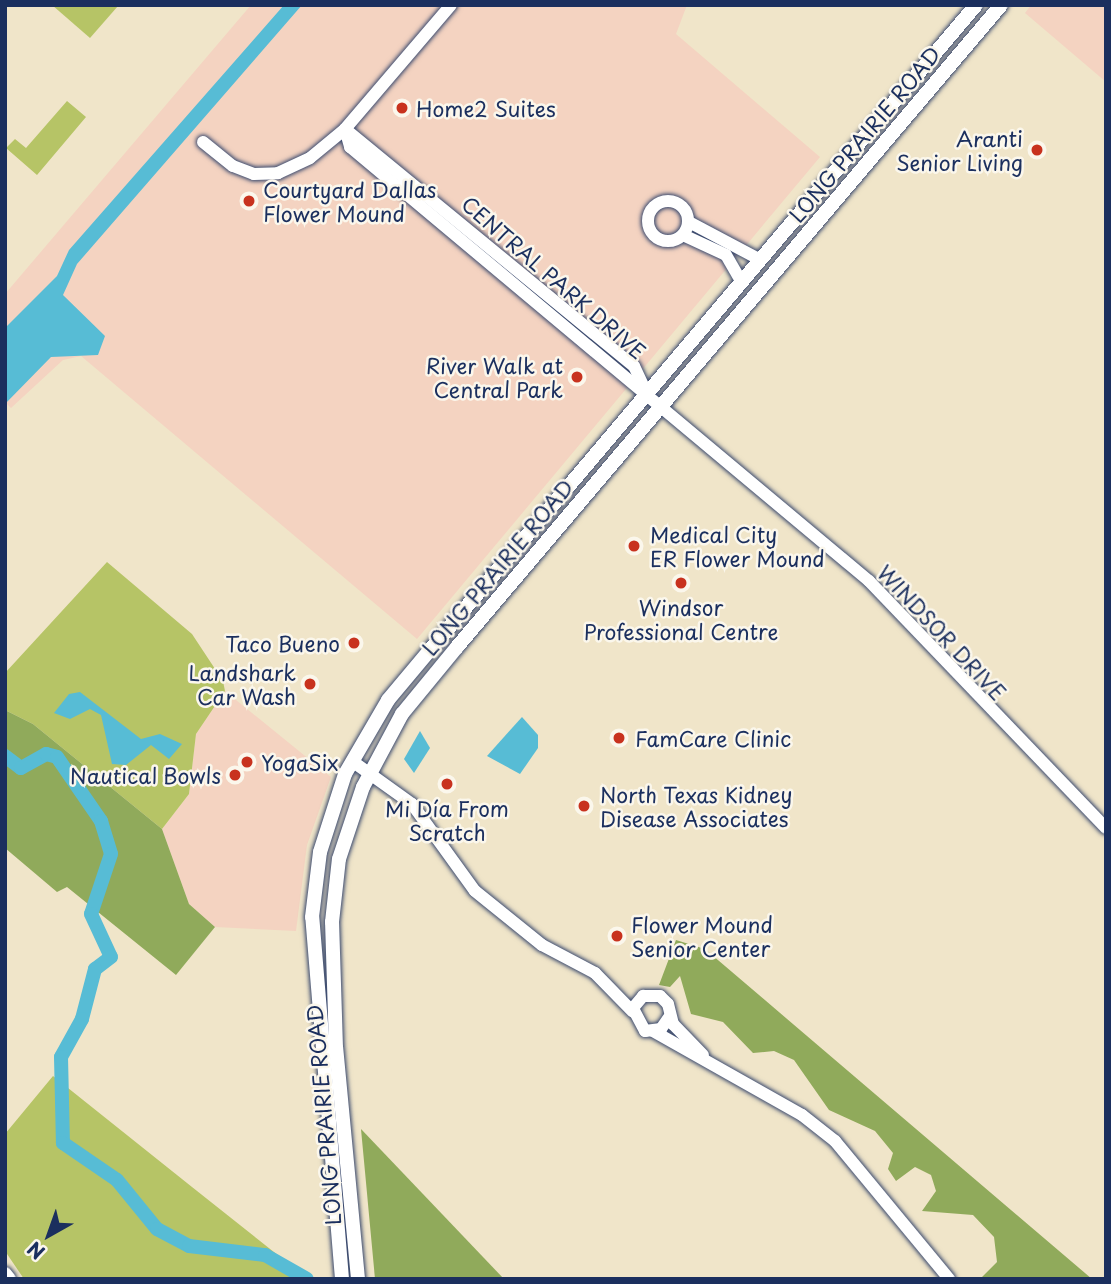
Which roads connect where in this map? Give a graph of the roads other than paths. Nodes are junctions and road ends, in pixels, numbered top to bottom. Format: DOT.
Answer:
graph roads {
  1 [pos="451,5"];
  2 [pos="1001,5"];
  3 [pos="975,7"];
  4 [pos="988,20"];
  5 [pos="345,129"];
  6 [pos="203,142"];
  7 [pos="846,157"];
  8 [pos="861,170"];
  9 [pos="689,222"];
  10 [pos="683,235"];
  11 [pos="759,260"];
  12 [pos="741,281"];
  13 [pos="646,392"];
  14 [pos="662,405"];
  15 [pos="352,761"];
  16 [pos="370,772"];
  17 [pos="1106,828"];
  18 [pos="595,973"];
  19 [pos="649,994"];
  20 [pos="633,1012"];
  21 [pos="670,1016"];
  22 [pos="653,1031"];
  23 [pos="704,1057"];
  24 [pos="5,1274"];
  25 [pos="9,1279"];
  26 [pos="342,1279"];
  27 [pos="358,1279"];
  28 [pos="949,1279"];
  1 -- 5 [label="street"];
  2 -- 4 [label="main road, LONG PRAIRIE ROAD"];
  3 -- 4 [label="main road"];
  3 -- 7 [label="main road, LONG PRAIRIE ROAD"];
  4 -- 8 [label="main road, LONG PRAIRIE ROAD"];
  5 -- 6 [label="street"];
  5 -- 13 [label="street, CENTRAL PARK DRIVE"];
  7 -- 8 [label="main road"];
  7 -- 11 [label="main road, LONG PRAIRIE ROAD"];
  8 -- 14 [label="main road, LONG PRAIRIE ROAD"];
  9 -- 10 [label="street"];
  9 -- 10 [label="street"];
  9 -- 11 [label="street"];
  10 -- 12 [label="street"];
  11 -- 12 [label="main road, LONG PRAIRIE ROAD"];
  12 -- 13 [label="main road, LONG PRAIRIE ROAD"];
  13 -- 14 [label="street, WINDSOR DRIVE"];
  13 -- 15 [label="main road, LONG PRAIRIE ROAD"];
  14 -- 16 [label="main road, LONG PRAIRIE ROAD"];
  14 -- 17 [label="street, WINDSOR DRIVE"];
  15 -- 16 [label="street"];
  15 -- 26 [label="main road, LONG PRAIRIE ROAD"];
  16 -- 18 [label="street"];
  16 -- 27 [label="main road, LONG PRAIRIE ROAD"];
  18 -- 19 [label="street"];
  18 -- 20 [label="street"];
  19 -- 20 [label="street"];
  19 -- 21 [label="street"];
  20 -- 22 [label="street"];
  21 -- 22 [label="street"];
  21 -- 23 [label="street"];
  22 -- 23 [label="street"];
  23 -- 28 [label="street"];
  24 -- 25 [label="main road"];
}
